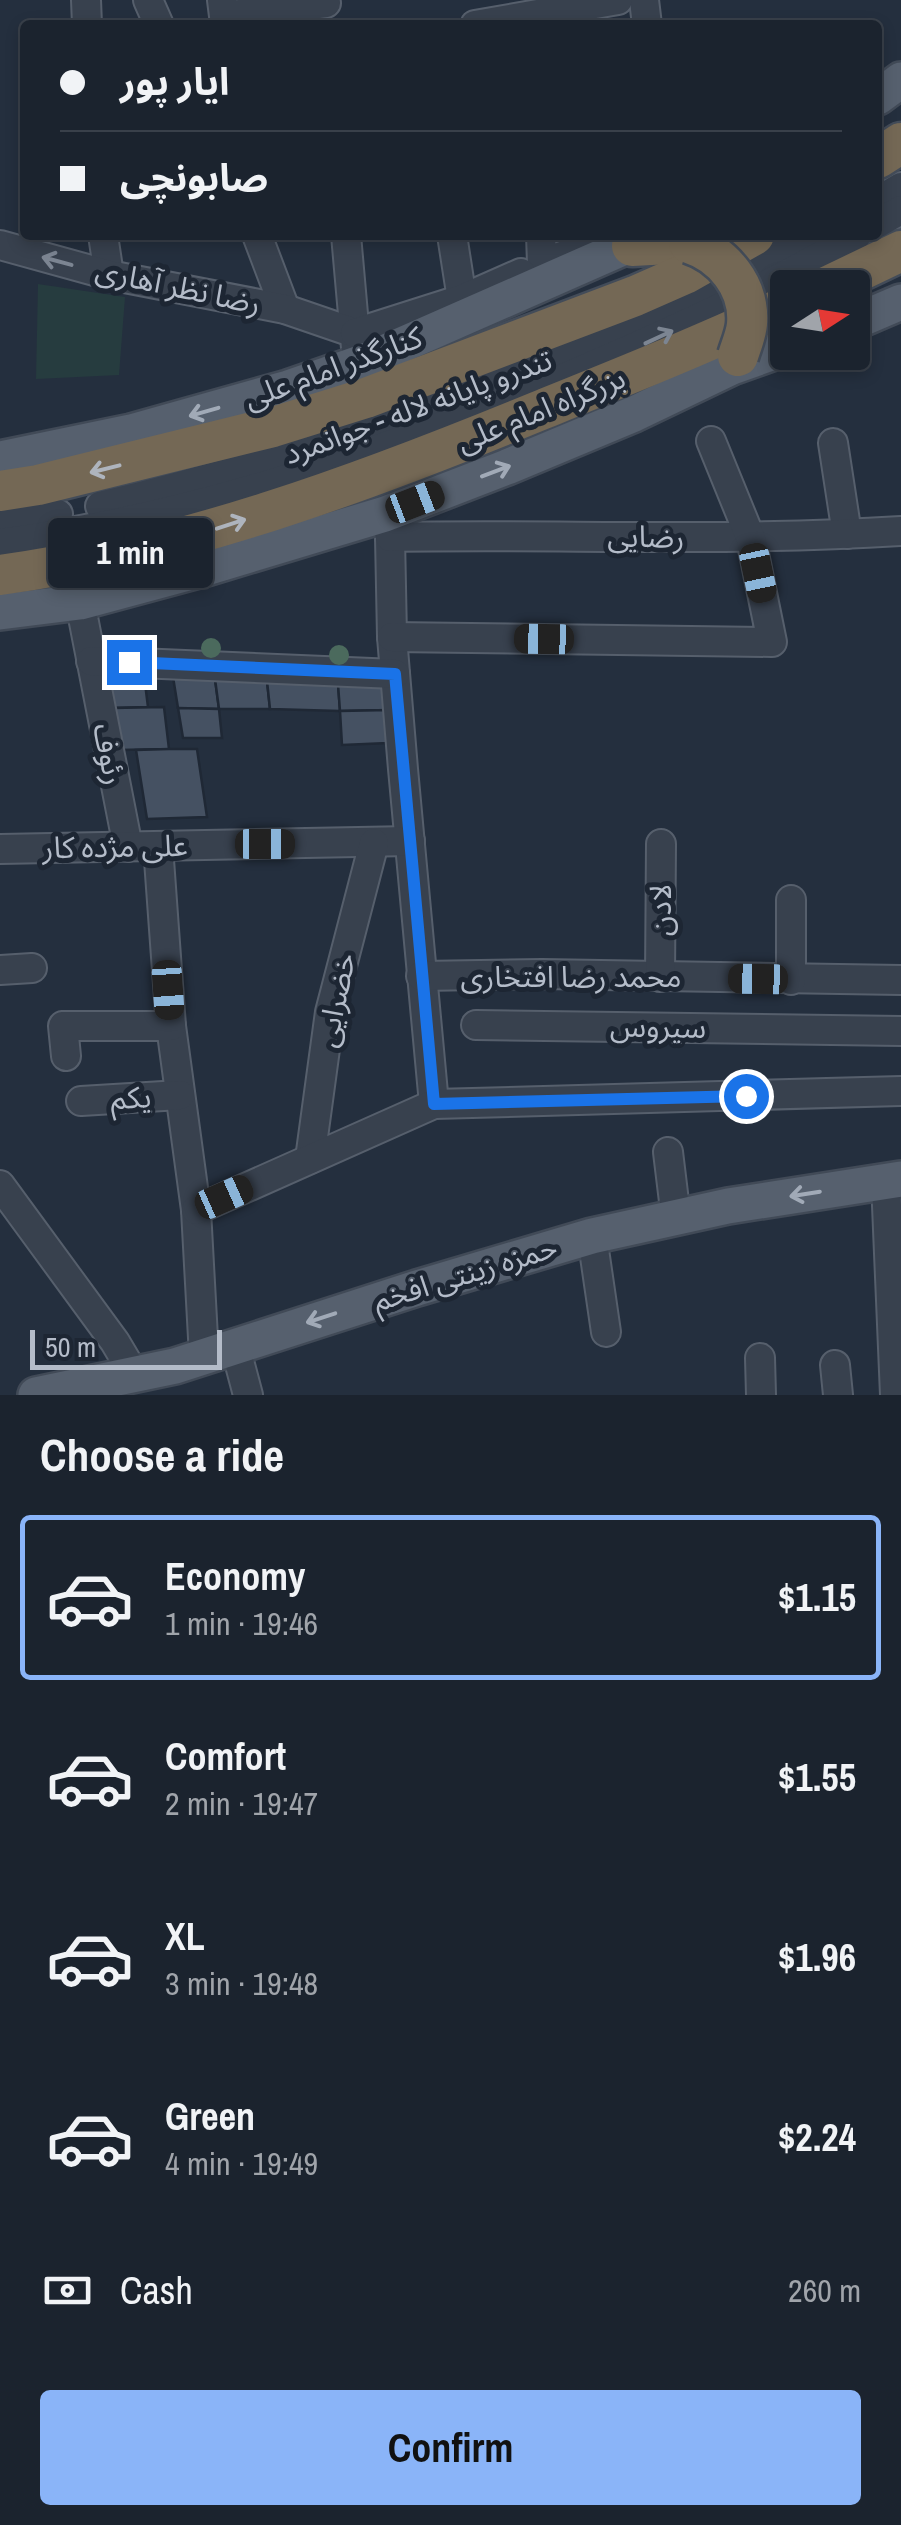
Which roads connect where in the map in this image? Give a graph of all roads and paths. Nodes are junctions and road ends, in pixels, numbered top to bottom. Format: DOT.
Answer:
graph roads {
  1 [pos="222,0"];
  2 [pos="618,0"];
  3 [pos="326,10"];
  4 [pos="504,20"];
  5 [pos="901,135"];
  6 [pos="882,154"];
  7 [pos="104,240"];
  8 [pos="260,240"];
  9 [pos="347,240"];
  10 [pos="453,240"];
  11 [pos="629,240"];
  12 [pos="632,240"];
  13 [pos="642,240"];
  14 [pos="745,240"];
  15 [pos="807,240"];
  16 [pos="848,240"];
  17 [pos="0,246"];
  18 [pos="901,251"];
  19 [pos="535,257"];
  20 [pos="861,270"];
  21 [pos="109,274"];
  22 [pos="462,299"];
  23 [pos="901,302"];
  24 [pos="286,309"];
  25 [pos="770,313"];
  26 [pos="870,315"];
  27 [pos="359,348"];
  28 [pos="770,352"];
  29 [pos="735,361"];
  30 [pos="711,441"];
  31 [pos="833,443"];
  32 [pos="0,458"];
  33 [pos="0,491"];
  34 [pos="0,522"];
  35 [pos="387,526"];
  36 [pos="901,531"];
  37 [pos="847,534"];
  38 [pos="751,539"];
  39 [pos="0,543"];
  40 [pos="0,576"];
  41 [pos="80,602"];
  42 [pos="0,612"];
  43 [pos="392,637"];
  44 [pos="91,661"];
  45 [pos="395,674"];
  46 [pos="410,841"];
  47 [pos="374,843"];
  48 [pos="661,844"];
  49 [pos="128,846"];
  50 [pos="158,846"];
  51 [pos="0,849"];
  52 [pos="791,900"];
  53 [pos="32,968"];
  54 [pos="0,970"];
  55 [pos="421,976"];
  56 [pos="660,977"];
  57 [pos="791,980"];
  58 [pos="901,980"];
  59 [pos="476,1024"];
  60 [pos="171,1026"];
  61 [pos="901,1031"];
  62 [pos="66,1056"];
  63 [pos="901,1091"];
  64 [pos="180,1095"];
  65 [pos="81,1100"];
  66 [pos="434,1104"];
  67 [pos="668,1152"];
  68 [pos="310,1159"];
  69 [pos="893,1180"];
  70 [pos="3,1196"];
  71 [pos="196,1210"];
  72 [pos="676,1218"];
  73 [pos="592,1236"];
  74 [pos="606,1332"];
  75 [pos="220,1351"];
  76 [pos="760,1358"];
  77 [pos="835,1365"];
  78 [pos="134,1374"];
  79 [pos="36,1395"];
  80 [pos="248,1395"];
  81 [pos="761,1395"];
  82 [pos="838,1395"];
  83 [pos="895,1395"];
  1 -- 3 [label="street"];
  2 -- 4 [label="street"];
  5 -- 6 [label="main road"];
  7 -- 21 [label="street"];
  8 -- 24 [label="street"];
  9 -- 27 [label="street"];
  10 -- 22 [label="street"];
  11 -- 19 [label="street"];
  12 -- 27 [label="main road, کنارگذر امام علی"];
  13 -- 29 [label="highway, bridge"];
  14 -- 33 [label="highway, one-way"];
  15 -- 34 [label="street, تندرو پایانه لاله - جوانمرد"];
  39 -- 16 [label="street, one-way"];
  21 -- 17 [label="street, رضا نظر آهاری, one-way"];
  18 -- 20 [label="highway"];
  19 -- 22 [label="street"];
  21 -- 24 [label="street, رضا نظر آهاری"];
  22 -- 27 [label="street"];
  23 -- 26 [label="main road"];
  24 -- 27 [label="street, رضا نظر آهاری"];
  40 -- 25 [label="highway, بزرگراه امام علی, one-way"];
  27 -- 32 [label="main road, کنارگذر امام علی, one-way"];
  28 -- 29 [label="main road"];
  35 -- 29 [label="main road, one-way"];
  30 -- 38 [label="street"];
  31 -- 37 [label="street"];
  35 -- 38 [label="street, رضایی"];
  35 -- 41 [label="main road"];
  35 -- 43 [label="street"];
  36 -- 37 [label="street, رضایی"];
  37 -- 38 [label="street, رضایی"];
  38 -- 43 [label="street"];
  41 -- 42 [label="main road"];
  41 -- 44 [label="street, رئوف"];
  43 -- 45 [label="street"];
  44 -- 45 [label="street"];
  44 -- 49 [label="street, رئوف"];
  45 -- 46 [label="street"];
  46 -- 47 [label="street, علی مژده کار"];
  46 -- 55 [label="street"];
  47 -- 50 [label="street, علی مژده کار"];
  47 -- 68 [label="street, خضرایی"];
  48 -- 56 [label="street, لادن"];
  49 -- 50 [label="street, علی مژده کار"];
  49 -- 51 [label="street, علی مژده کار"];
  50 -- 60 [label="street"];
  52 -- 57 [label="street"];
  53 -- 54 [label="street"];
  55 -- 56 [label="street, محمد رضا افتخاری"];
  55 -- 66 [label="street"];
  56 -- 57 [label="street, محمد رضا افتخاری"];
  57 -- 58 [label="street, محمد رضا افتخاری"];
  59 -- 61 [label="street, سیروس"];
  60 -- 62 [label="street"];
  60 -- 64 [label="street"];
  63 -- 66 [label="street"];
  64 -- 65 [label="street, یکم"];
  64 -- 71 [label="street"];
  66 -- 68 [label="street"];
  67 -- 72 [label="street"];
  68 -- 71 [label="street"];
  69 -- 72 [label="main road, حمزه زینتی افخم, one-way"];
  69 -- 83 [label="street"];
  70 -- 78 [label="street"];
  71 -- 75 [label="street"];
  72 -- 73 [label="main road, حمزه زینتی افخم"];
  73 -- 74 [label="street"];
  73 -- 75 [label="main road, حمزه زینتی افخم, one-way"];
  75 -- 78 [label="main road, حمزه زینتی افخم"];
  75 -- 80 [label="street"];
  76 -- 81 [label="street"];
  77 -- 82 [label="street"];
  78 -- 79 [label="main road, حمزه زینتی افخم"];
}
